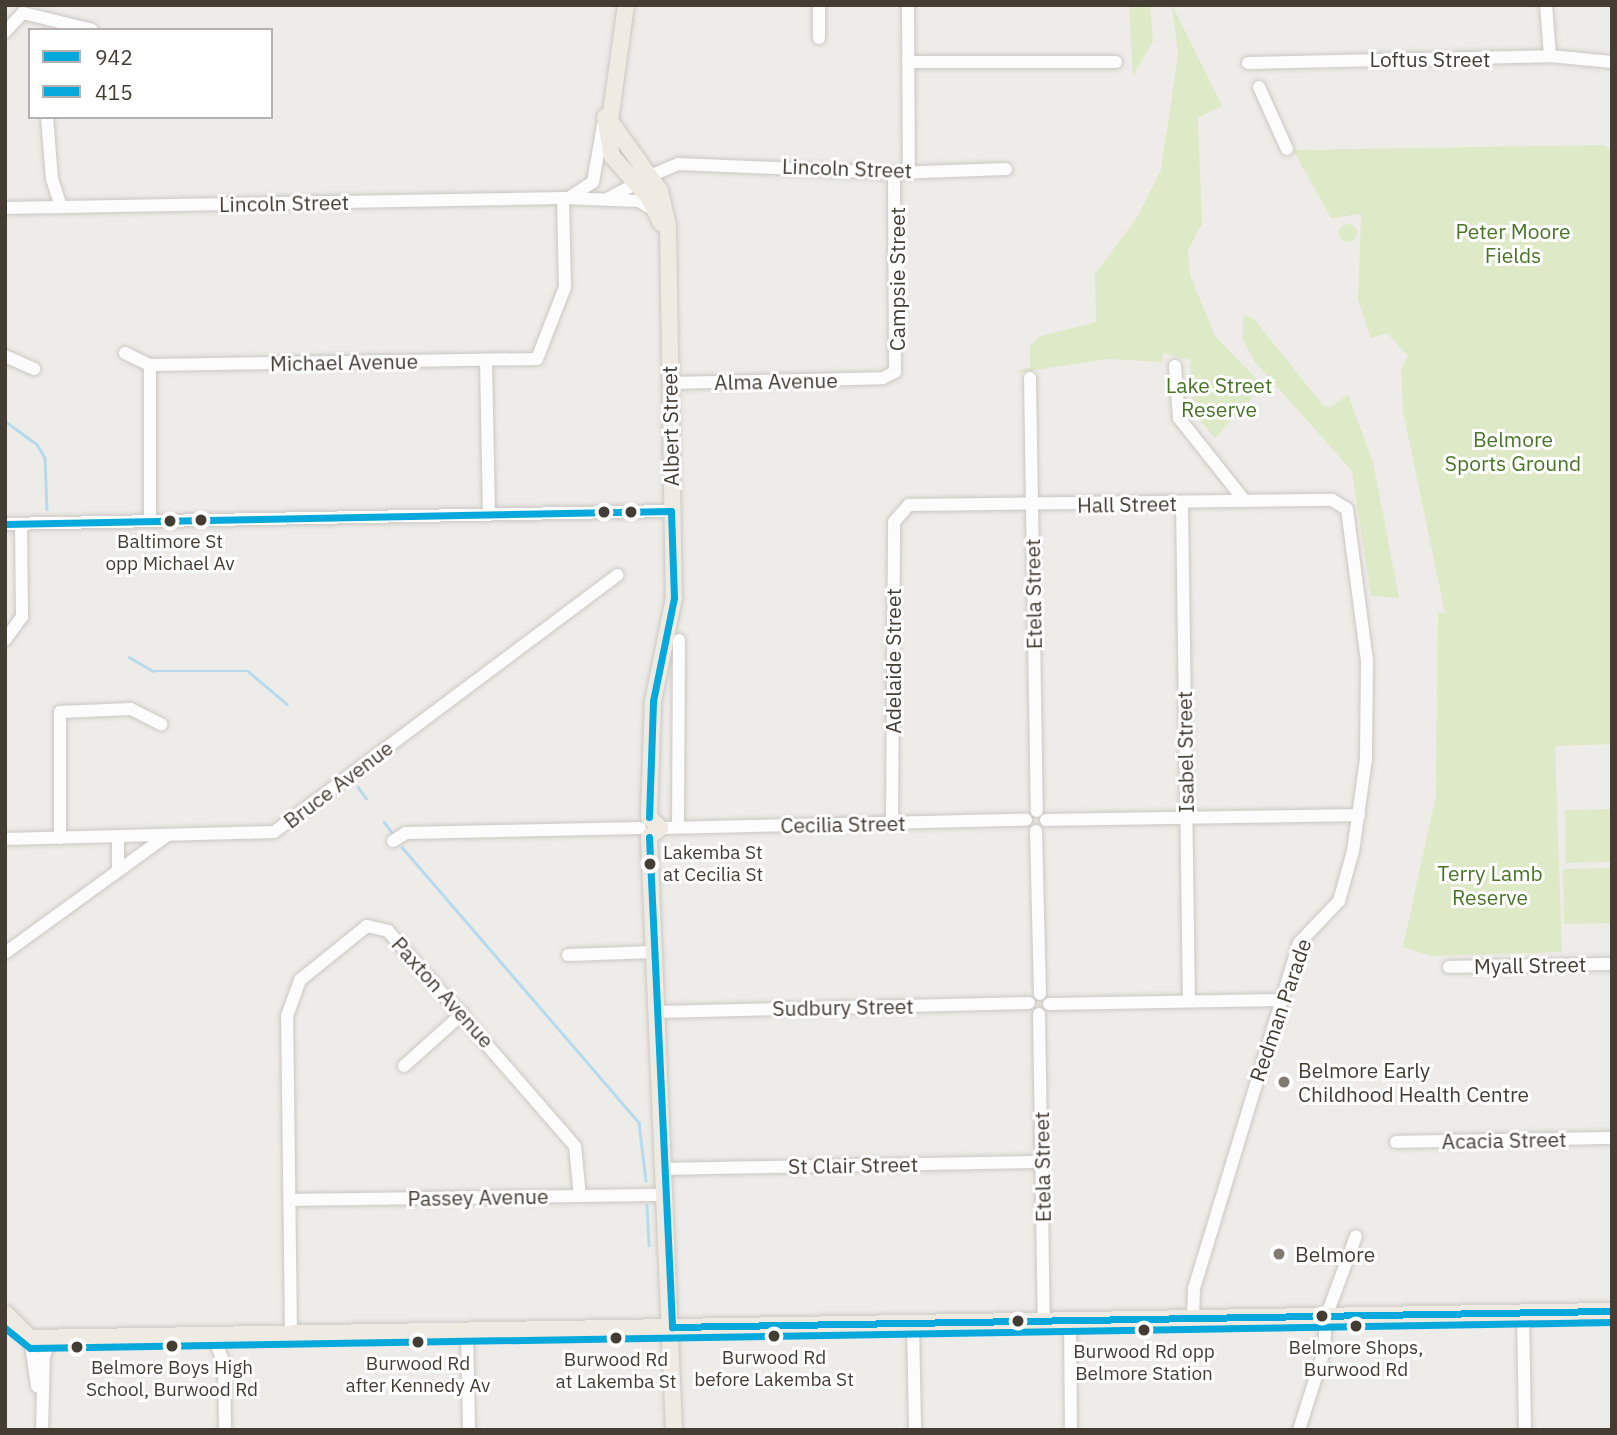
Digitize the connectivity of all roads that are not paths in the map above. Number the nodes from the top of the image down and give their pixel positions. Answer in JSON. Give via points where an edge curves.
{"nodes":[{"id":1,"x":626,"y":5,"type":"edge"},
{"id":2,"x":819,"y":5,"type":"edge"},
{"id":3,"x":908,"y":5,"type":"edge"},
{"id":4,"x":1546,"y":5,"type":"edge"},
{"id":5,"x":84,"y":28,"type":"edge"},
{"id":6,"x":5,"y":32,"type":"edge"},
{"id":7,"x":819,"y":38,"type":"dead end"},
{"id":8,"x":1550,"y":56,"type":"junction"},
{"id":9,"x":908,"y":62,"type":"junction"},
{"id":10,"x":1116,"y":62,"type":"dead end"},
{"id":11,"x":1612,"y":62,"type":"edge"},
{"id":12,"x":1248,"y":64,"type":"dead end"},
{"id":13,"x":1259,"y":87,"type":"dead end"},
{"id":14,"x":612,"y":89,"type":"junction"},
{"id":15,"x":47,"y":119,"type":"edge"},
{"id":16,"x":603,"y":122,"type":"junction"},
{"id":17,"x":622,"y":143,"type":"junction"},
{"id":18,"x":1287,"y":149,"type":"dead end"},
{"id":19,"x":1006,"y":169,"type":"dead end"},
{"id":20,"x":909,"y":171,"type":"junction"},
{"id":21,"x":894,"y":173,"type":"junction"},
{"id":22,"x":650,"y":176,"type":"junction"},
{"id":23,"x":635,"y":183,"type":"junction"},
{"id":24,"x":563,"y":198,"type":"junction"},
{"id":25,"x":603,"y":201,"type":"junction"},
{"id":26,"x":61,"y":207,"type":"junction"},
{"id":27,"x":5,"y":208,"type":"edge"},
{"id":28,"x":661,"y":219,"type":"junction"},
{"id":29,"x":668,"y":284,"type":"junction"},
{"id":30,"x":125,"y":353,"type":"dead end"},
{"id":31,"x":5,"y":356,"type":"edge"},
{"id":32,"x":486,"y":360,"type":"junction"},
{"id":33,"x":150,"y":365,"type":"junction"},
{"id":34,"x":1175,"y":366,"type":"dead end"},
{"id":35,"x":34,"y":369,"type":"dead end"},
{"id":36,"x":883,"y":378,"type":"joint"},
{"id":37,"x":1030,"y":378,"type":"dead end"},
{"id":38,"x":670,"y":383,"type":"junction"},
{"id":39,"x":1244,"y":500,"type":"junction"},
{"id":40,"x":1182,"y":503,"type":"junction"},
{"id":41,"x":1343,"y":504,"type":"joint"},
{"id":42,"x":909,"y":505,"type":"joint"},
{"id":43,"x":1032,"y":506,"type":"junction"},
{"id":44,"x":671,"y":511,"type":"junction"},
{"id":45,"x":489,"y":515,"type":"junction"},
{"id":46,"x":150,"y":521,"type":"junction"},
{"id":47,"x":5,"y":524,"type":"edge"},
{"id":48,"x":21,"y":524,"type":"junction"},
{"id":49,"x":618,"y":575,"type":"dead end"},
{"id":50,"x":678,"y":639,"type":"dead end"},
{"id":51,"x":5,"y":640,"type":"edge"},
{"id":52,"x":161,"y":724,"type":"dead end"},
{"id":53,"x":1359,"y":815,"type":"junction"},
{"id":54,"x":1041,"y":816,"type":"junction"},
{"id":55,"x":1186,"y":818,"type":"junction"},
{"id":56,"x":1026,"y":820,"type":"junction"},
{"id":57,"x":892,"y":823,"type":"junction"},
{"id":58,"x":678,"y":827,"type":"junction"},
{"id":59,"x":649,"y":828,"type":"junction"},
{"id":60,"x":1036,"y":831,"type":"junction"},
{"id":61,"x":166,"y":836,"type":"junction"},
{"id":62,"x":118,"y":837,"type":"junction"},
{"id":63,"x":60,"y":838,"type":"junction"},
{"id":64,"x":5,"y":839,"type":"edge"},
{"id":65,"x":393,"y":841,"type":"dead end"},
{"id":66,"x":118,"y":869,"type":"junction"},
{"id":67,"x":654,"y":952,"type":"junction"},
{"id":68,"x":5,"y":953,"type":"edge"},
{"id":69,"x":568,"y":955,"type":"dead end"},
{"id":70,"x":1612,"y":964,"type":"edge"},
{"id":71,"x":1449,"y":967,"type":"dead end"},
{"id":72,"x":1040,"y":993,"type":"junction"},
{"id":73,"x":1281,"y":1000,"type":"junction"},
{"id":74,"x":1189,"y":1001,"type":"junction"},
{"id":75,"x":1029,"y":1003,"type":"junction"},
{"id":76,"x":1049,"y":1004,"type":"junction"},
{"id":77,"x":658,"y":1012,"type":"junction"},
{"id":78,"x":463,"y":1013,"type":"junction"},
{"id":79,"x":1039,"y":1014,"type":"junction"},
{"id":80,"x":404,"y":1066,"type":"dead end"},
{"id":81,"x":1612,"y":1139,"type":"edge"},
{"id":82,"x":1395,"y":1142,"type":"dead end"},
{"id":83,"x":1041,"y":1161,"type":"junction"},
{"id":84,"x":665,"y":1169,"type":"junction"},
{"id":85,"x":666,"y":1195,"type":"junction"},
{"id":86,"x":580,"y":1196,"type":"junction"},
{"id":87,"x":290,"y":1200,"type":"junction"},
{"id":88,"x":1356,"y":1236,"type":"dead end"},
{"id":89,"x":1612,"y":1311,"type":"edge"},
{"id":90,"x":5,"y":1313,"type":"edge"},
{"id":91,"x":1523,"y":1313,"type":"junction"},
{"id":92,"x":1326,"y":1317,"type":"junction"},
{"id":93,"x":1193,"y":1319,"type":"junction"},
{"id":94,"x":1044,"y":1321,"type":"junction"},
{"id":95,"x":1070,"y":1321,"type":"junction"},
{"id":96,"x":913,"y":1323,"type":"junction"},
{"id":97,"x":672,"y":1327,"type":"junction"},
{"id":98,"x":467,"y":1331,"type":"junction"},
{"id":99,"x":291,"y":1334,"type":"junction"},
{"id":100,"x":213,"y":1335,"type":"junction"},
{"id":101,"x":51,"y":1337,"type":"junction"},
{"id":102,"x":30,"y":1338,"type":"junction"},
{"id":103,"x":41,"y":1402,"type":"junction"},
{"id":104,"x":42,"y":1430,"type":"edge"},
{"id":105,"x":225,"y":1430,"type":"edge"},
{"id":106,"x":469,"y":1430,"type":"edge"},
{"id":107,"x":674,"y":1430,"type":"edge"},
{"id":108,"x":915,"y":1430,"type":"edge"},
{"id":109,"x":1072,"y":1430,"type":"edge"},
{"id":110,"x":1299,"y":1430,"type":"edge"},
{"id":111,"x":1525,"y":1430,"type":"edge"}],
"edges":[{"from":1,"to":14,"type":"main road"},
{"from":2,"to":7,"type":"street"},
{"from":3,"to":9,"type":"street"},
{"from":4,"to":8,"type":"street"},
{"from":5,"to":6,"type":"street","via":[[23,13]]},
{"from":8,"to":11,"type":"street","name":"Loftus Street"},
{"from":8,"to":12,"type":"street","name":"Loftus Street"},
{"from":9,"to":10,"type":"street"},
{"from":9,"to":20,"type":"street"},
{"from":13,"to":18,"type":"street"},
{"from":14,"to":16,"type":"main road"},
{"from":14,"to":17,"type":"main road","name":"Albert Street","via":[[610,121]]},
{"from":15,"to":26,"type":"street"},
{"from":16,"to":23,"type":"main road","name":"Albert Street","via":[[612,156]]},
{"from":16,"to":24,"type":"street","name":"Lincoln Street","via":[[590,187]]},
{"from":17,"to":22,"type":"main road","name":"Albert Street"},
{"from":17,"to":23,"type":"street","via":[[637,170]]},
{"from":19,"to":20,"type":"street","name":"Lincoln Street"},
{"from":20,"to":21,"type":"street","name":"Lincoln Street"},
{"from":21,"to":22,"type":"street","name":"Lincoln Street","via":[[674,164]]},
{"from":21,"to":36,"type":"street","name":"Campsie Street","via":[[898,362]]},
{"from":22,"to":29,"type":"main road","name":"Albert Street","via":[[667,216]]},
{"from":23,"to":25,"type":"street"},
{"from":23,"to":28,"type":"main road","name":"Albert Street"},
{"from":24,"to":25,"type":"street","name":"Lincoln Street"},
{"from":24,"to":26,"type":"street","name":"Lincoln Street"},
{"from":24,"to":32,"type":"street","name":"Michael Avenue","via":[[565,287],[537,359]]},
{"from":25,"to":28,"type":"street","name":"Lincoln Street","via":[[644,203]]},
{"from":26,"to":27,"type":"street","name":"Lincoln Street"},
{"from":28,"to":29,"type":"main road","name":"Albert Street"},
{"from":29,"to":38,"type":"main road","name":"Albert Street"},
{"from":30,"to":33,"type":"street","name":"Michael Avenue"},
{"from":31,"to":35,"type":"street"},
{"from":32,"to":33,"type":"street","name":"Michael Avenue"},
{"from":32,"to":45,"type":"street"},
{"from":33,"to":46,"type":"street"},
{"from":34,"to":39,"type":"street","via":[[1179,418]]},
{"from":36,"to":38,"type":"street","name":"Alma Avenue"},
{"from":37,"to":43,"type":"street","name":"Etela Street"},
{"from":38,"to":44,"type":"main road","name":"Albert Street"},
{"from":39,"to":40,"type":"street","name":"Hall Street"},
{"from":39,"to":41,"type":"street","name":"Hall Street"},
{"from":40,"to":43,"type":"street","name":"Hall Street"},
{"from":40,"to":55,"type":"street","name":"Isabel Street"},
{"from":41,"to":53,"type":"street","name":"Redman Parade","via":[[1365,607],[1368,716]]},
{"from":42,"to":43,"type":"street","name":"Hall Street"},
{"from":42,"to":57,"type":"street","name":"Adelaide Street","via":[[894,522]]},
{"from":43,"to":54,"type":"street","name":"Etela Street"},
{"from":44,"to":45,"type":"street"},
{"from":44,"to":59,"type":"main road","name":"Albert Street","via":[[674,598],[653,701]]},
{"from":45,"to":46,"type":"street"},
{"from":46,"to":48,"type":"street"},
{"from":47,"to":48,"type":"street"},
{"from":48,"to":51,"type":"street","via":[[22,617]]},
{"from":49,"to":61,"type":"street","name":"Bruce Avenue","via":[[274,832]]},
{"from":50,"to":58,"type":"street"},
{"from":52,"to":63,"type":"street","via":[[131,709],[60,712]]},
{"from":53,"to":55,"type":"street"},
{"from":53,"to":73,"type":"street","name":"Redman Parade","via":[[1342,895],[1303,934]]},
{"from":54,"to":55,"type":"street"},
{"from":54,"to":56,"type":"street"},
{"from":54,"to":60,"type":"street"},
{"from":55,"to":74,"type":"street","name":"Isabel Street"},
{"from":56,"to":57,"type":"street","name":"Cecilia Street"},
{"from":56,"to":60,"type":"street"},
{"from":57,"to":58,"type":"street","name":"Cecilia Street"},
{"from":58,"to":59,"type":"street","name":"Cecilia Street"},
{"from":59,"to":65,"type":"street","name":"Cecilia Street","via":[[406,833]]},
{"from":59,"to":67,"type":"main road","name":"Albert Street"},
{"from":60,"to":72,"type":"street"},
{"from":61,"to":62,"type":"street","name":"Bruce Avenue"},
{"from":61,"to":66,"type":"street"},
{"from":62,"to":63,"type":"street","name":"Bruce Avenue"},
{"from":62,"to":66,"type":"street"},
{"from":63,"to":64,"type":"street","name":"Bruce Avenue"},
{"from":66,"to":68,"type":"street"},
{"from":67,"to":69,"type":"street"},
{"from":67,"to":77,"type":"main road","name":"Albert Street"},
{"from":70,"to":71,"type":"street","name":"Myall Street"},
{"from":72,"to":75,"type":"street"},
{"from":72,"to":76,"type":"street"},
{"from":73,"to":74,"type":"street"},
{"from":73,"to":93,"type":"street","name":"Redman Parade","via":[[1194,1289]]},
{"from":74,"to":76,"type":"street"},
{"from":75,"to":77,"type":"street","name":"Sudbury Street"},
{"from":75,"to":79,"type":"street"},
{"from":76,"to":79,"type":"street"},
{"from":77,"to":84,"type":"main road","name":"Albert Street"},
{"from":78,"to":80,"type":"street"},
{"from":78,"to":86,"type":"street","name":"Paxton Avenue","via":[[575,1146]]},
{"from":78,"to":87,"type":"street","name":"Paxton Avenue","via":[[383,927],[366,926],[307,972],[287,1016]]},
{"from":79,"to":83,"type":"street","name":"Etela Street"},
{"from":81,"to":82,"type":"street","name":"Acacia Street"},
{"from":83,"to":84,"type":"street","name":"St Clair Street"},
{"from":83,"to":94,"type":"street","name":"Etela Street"},
{"from":84,"to":85,"type":"main road","name":"Albert Street"},
{"from":85,"to":86,"type":"street","name":"Passey Avenue"},
{"from":85,"to":97,"type":"main road","name":"Albert Street"},
{"from":86,"to":87,"type":"street","name":"Passey Avenue"},
{"from":87,"to":99,"type":"street","name":"Paxton Avenue"},
{"from":88,"to":92,"type":"street"},
{"from":89,"to":91,"type":"main road"},
{"from":90,"to":102,"type":"main road"},
{"from":91,"to":92,"type":"main road"},
{"from":91,"to":111,"type":"street"},
{"from":92,"to":93,"type":"main road"},
{"from":92,"to":110,"type":"street","via":[[1324,1351]]},
{"from":93,"to":95,"type":"main road"},
{"from":94,"to":95,"type":"main road"},
{"from":94,"to":96,"type":"main road"},
{"from":95,"to":109,"type":"street"},
{"from":96,"to":97,"type":"main road"},
{"from":96,"to":108,"type":"street"},
{"from":97,"to":98,"type":"main road"},
{"from":97,"to":107,"type":"main road","name":"Albert Street"},
{"from":98,"to":99,"type":"main road"},
{"from":98,"to":106,"type":"street"},
{"from":99,"to":100,"type":"main road"},
{"from":100,"to":101,"type":"main road"},
{"from":100,"to":105,"type":"street","via":[[224,1363]]},
{"from":101,"to":102,"type":"main road"},
{"from":101,"to":103,"type":"street"},
{"from":102,"to":103,"type":"street"},
{"from":103,"to":104,"type":"street"}]}
